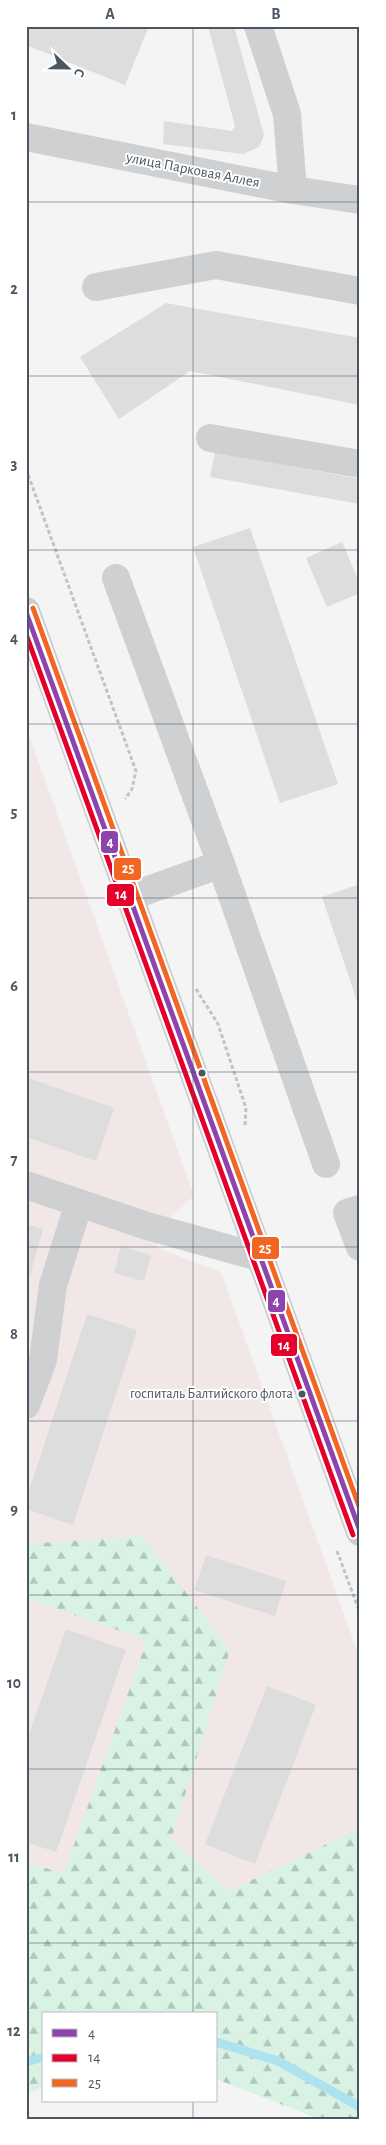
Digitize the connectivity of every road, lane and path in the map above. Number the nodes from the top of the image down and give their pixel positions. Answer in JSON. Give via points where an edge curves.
{"nodes":[{"id":1,"x":258,"y":26,"type":"edge"},
{"id":2,"x":26,"y":137,"type":"edge"},
{"id":3,"x":293,"y":190,"type":"junction"},
{"id":4,"x":360,"y":200,"type":"edge"},
{"id":5,"x":96,"y":287,"type":"dead end"},
{"id":6,"x":360,"y":290,"type":"edge"},
{"id":7,"x":210,"y":438,"type":"dead end"},
{"id":8,"x":360,"y":464,"type":"edge"},
{"id":9,"x":26,"y":469,"type":"edge"},
{"id":10,"x":116,"y":578,"type":"dead end"},
{"id":11,"x":26,"y":611,"type":"edge"},
{"id":12,"x":136,"y":772,"type":"dead end"},
{"id":13,"x":221,"y":864,"type":"junction"},
{"id":14,"x":129,"y":897,"type":"junction"},
{"id":15,"x":218,"y":1024,"type":"dead end"},
{"id":16,"x":246,"y":1108,"type":"dead end"},
{"id":17,"x":326,"y":1164,"type":"dead end"},
{"id":18,"x":26,"y":1185,"type":"edge"},
{"id":19,"x":79,"y":1203,"type":"junction"},
{"id":20,"x":360,"y":1209,"type":"edge"},
{"id":21,"x":360,"y":1247,"type":"edge"},
{"id":22,"x":259,"y":1257,"type":"junction"},
{"id":23,"x":26,"y":1405,"type":"edge"},
{"id":24,"x":360,"y":1532,"type":"edge"}],
"edges":[{"from":1,"to":3,"type":"street","via":[[287,114]]},
{"from":2,"to":3,"type":"street","name":"улица Парковая Аллея"},
{"from":3,"to":4,"type":"street","name":"улица Парковая Аллея"},
{"from":5,"to":6,"type":"street","via":[[216,265]]},
{"from":7,"to":8,"type":"street"},
{"from":9,"to":12,"type":"path"},
{"from":10,"to":13,"type":"street"},
{"from":11,"to":14,"type":"main road"},
{"from":13,"to":14,"type":"street"},
{"from":13,"to":17,"type":"street"},
{"from":14,"to":22,"type":"main road"},
{"from":15,"to":16,"type":"path"},
{"from":18,"to":19,"type":"street"},
{"from":19,"to":22,"type":"street"},
{"from":19,"to":23,"type":"street","via":[[53,1284],[43,1360]]},
{"from":20,"to":21,"type":"street","via":[[347,1213]]},
{"from":22,"to":24,"type":"main road"}]}
